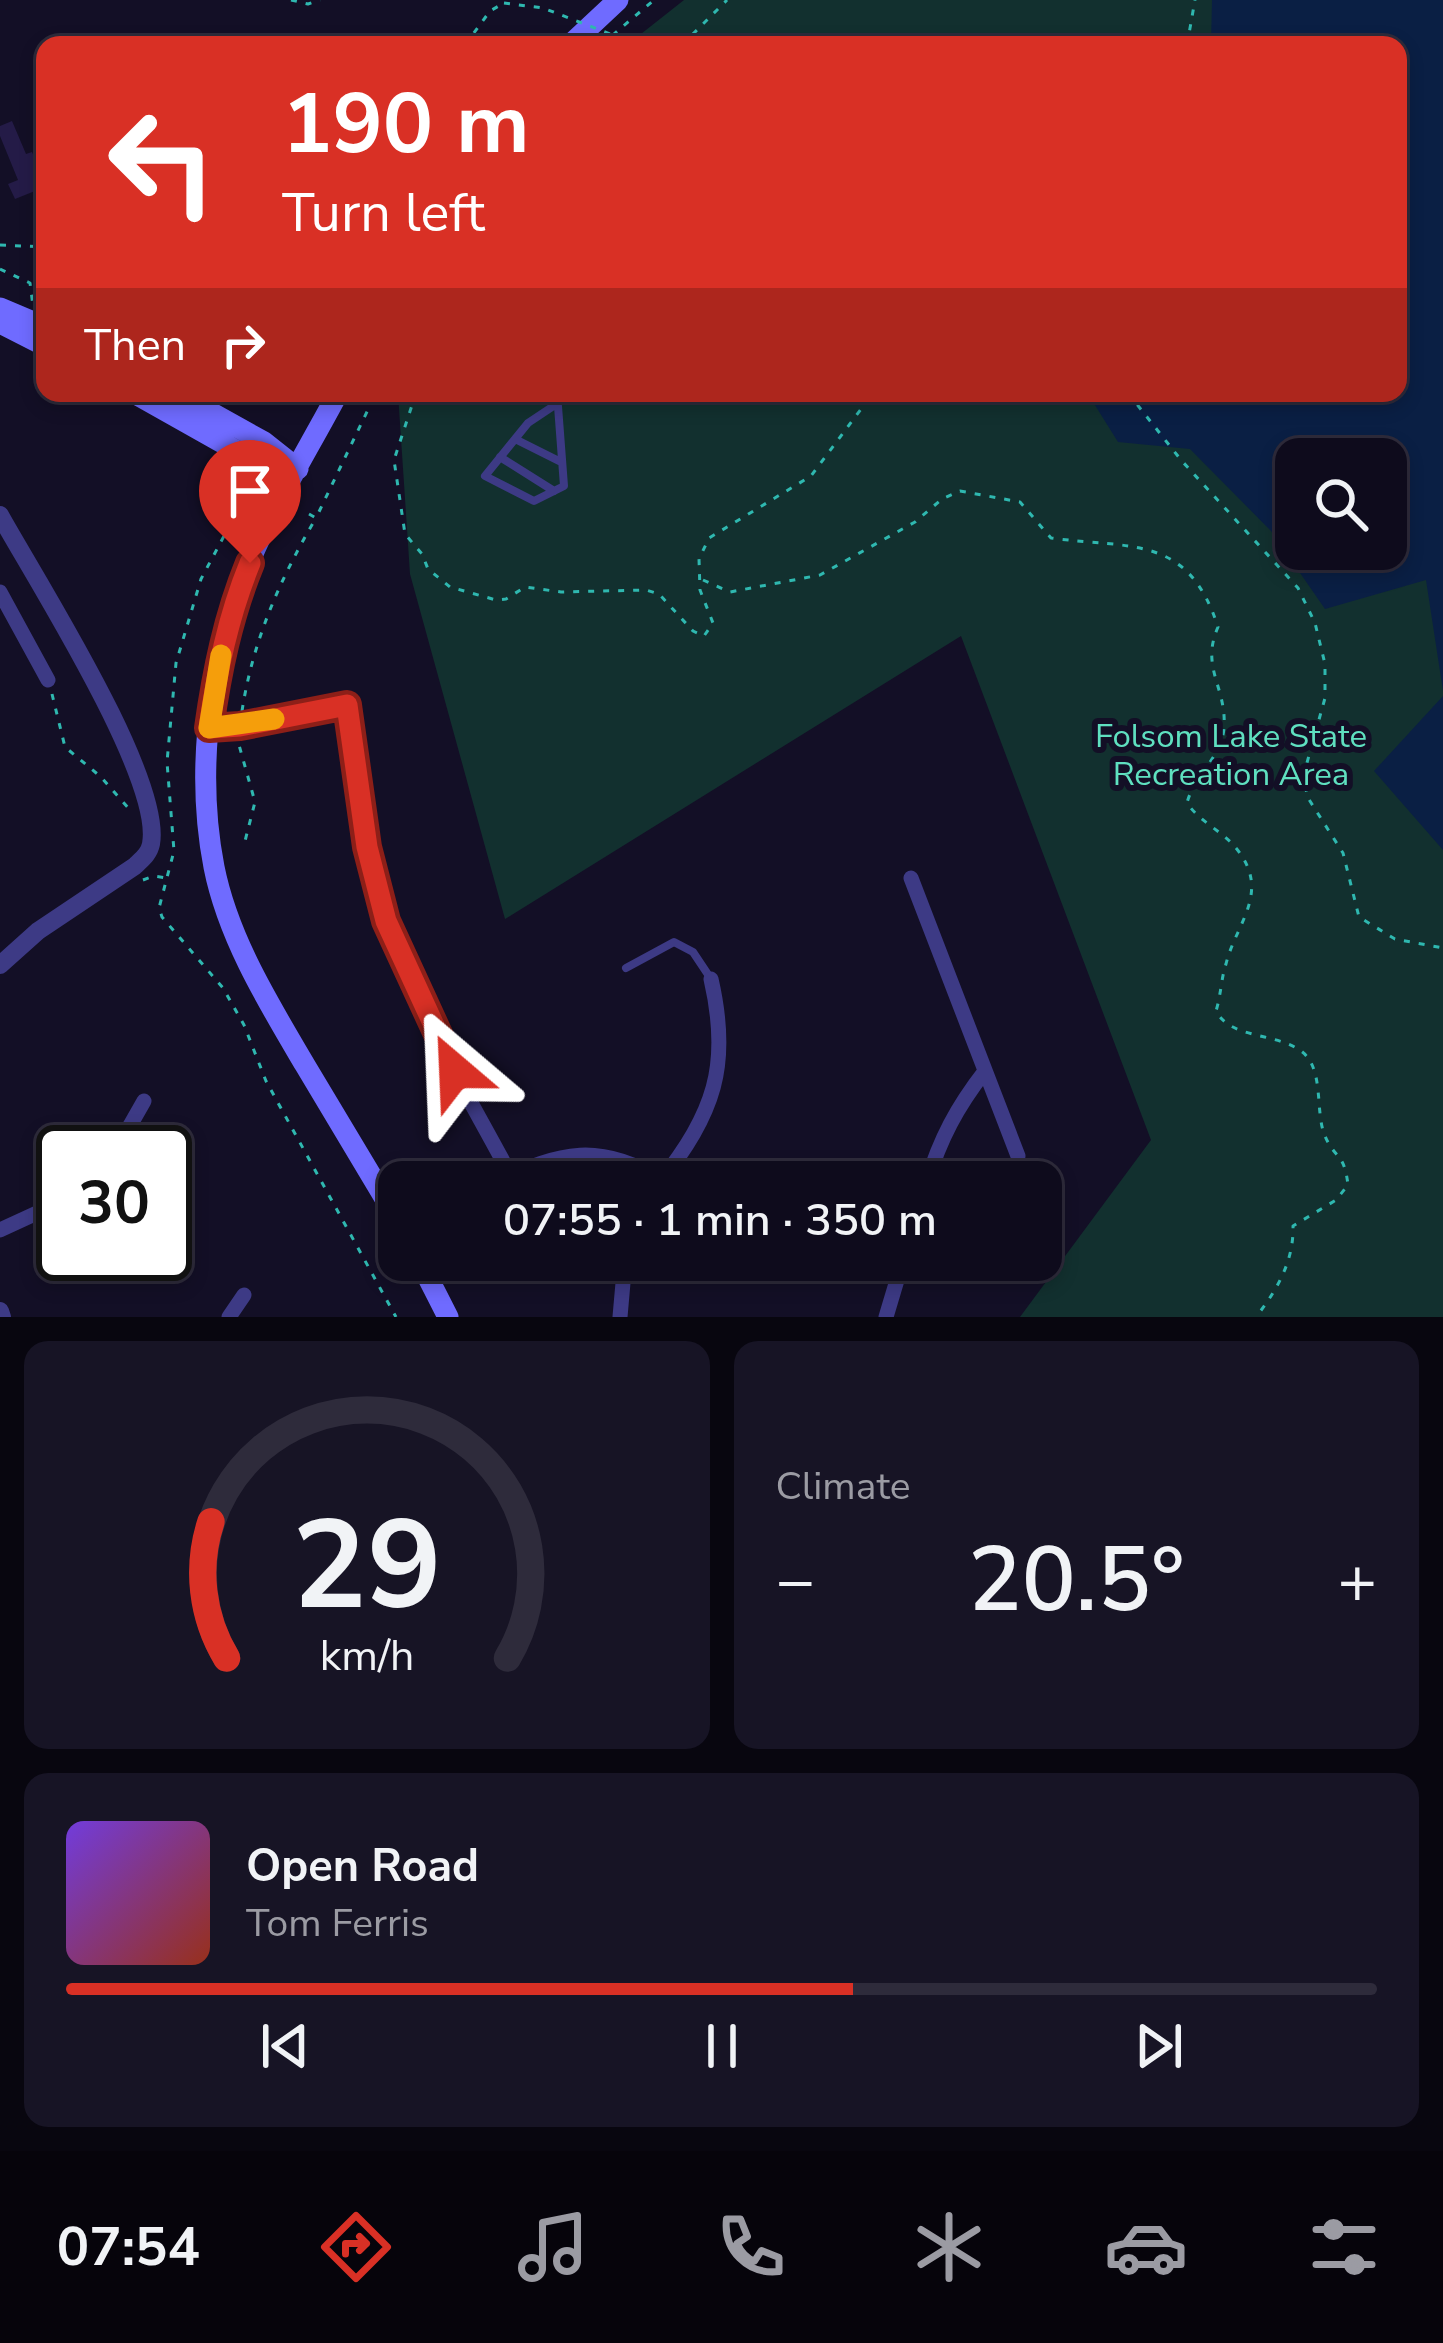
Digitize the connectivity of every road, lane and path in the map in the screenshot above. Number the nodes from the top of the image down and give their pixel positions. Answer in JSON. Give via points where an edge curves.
{"nodes":[{"id":1,"x":291,"y":0,"type":"edge"},
{"id":2,"x":320,"y":0,"type":"edge"},
{"id":3,"x":618,"y":0,"type":"edge"},
{"id":4,"x":654,"y":0,"type":"edge"},
{"id":5,"x":728,"y":0,"type":"edge"},
{"id":6,"x":1195,"y":0,"type":"edge"},
{"id":7,"x":471,"y":36,"type":"edge"},
{"id":8,"x":580,"y":36,"type":"edge"},
{"id":9,"x":612,"y":36,"type":"edge"},
{"id":10,"x":616,"y":36,"type":"edge"},
{"id":11,"x":695,"y":36,"type":"edge"},
{"id":12,"x":1189,"y":36,"type":"edge"},
{"id":13,"x":0,"y":245,"type":"edge"},
{"id":14,"x":36,"y":247,"type":"edge"},
{"id":15,"x":0,"y":269,"type":"edge"},
{"id":16,"x":0,"y":308,"type":"edge"},
{"id":17,"x":36,"y":317,"type":"edge"},
{"id":18,"x":0,"y":323,"type":"edge"},
{"id":19,"x":36,"y":323,"type":"edge"},
{"id":20,"x":36,"y":341,"type":"edge"},
{"id":21,"x":150,"y":402,"type":"edge"},
{"id":22,"x":192,"y":402,"type":"edge"},
{"id":23,"x":333,"y":402,"type":"edge"},
{"id":24,"x":372,"y":402,"type":"edge"},
{"id":25,"x":413,"y":402,"type":"edge"},
{"id":26,"x":556,"y":402,"type":"edge"},
{"id":27,"x":866,"y":402,"type":"edge"},
{"id":28,"x":1135,"y":402,"type":"edge"},
{"id":29,"x":556,"y":405,"type":"junction"},
{"id":30,"x":515,"y":439,"type":"junction"},
{"id":31,"x":500,"y":457,"type":"junction"},
{"id":32,"x":562,"y":461,"type":"junction"},
{"id":33,"x":298,"y":469,"type":"junction"},
{"id":34,"x":554,"y":491,"type":"junction"},
{"id":35,"x":309,"y":514,"type":"dead end"},
{"id":36,"x":0,"y":515,"type":"edge"},
{"id":37,"x":316,"y":518,"type":"junction"},
{"id":38,"x":703,"y":580,"type":"junction"},
{"id":39,"x":0,"y":592,"type":"edge"},
{"id":40,"x":48,"y":680,"type":"joint"},
{"id":41,"x":347,"y":705,"type":"joint"},
{"id":42,"x":240,"y":726,"type":"junction"},
{"id":43,"x":209,"y":728,"type":"junction"},
{"id":44,"x":133,"y":813,"type":"dead end"},
{"id":45,"x":244,"y":845,"type":"dead end"},
{"id":46,"x":167,"y":878,"type":"dead end"},
{"id":47,"x":910,"y":878,"type":"dead end"},
{"id":48,"x":141,"y":881,"type":"dead end"},
{"id":49,"x":1443,"y":948,"type":"edge"},
{"id":50,"x":0,"y":965,"type":"edge"},
{"id":51,"x":626,"y":968,"type":"dead end"},
{"id":52,"x":711,"y":979,"type":"joint"},
{"id":53,"x":985,"y":1070,"type":"junction"},
{"id":54,"x":144,"y":1100,"type":"dead end"},
{"id":55,"x":130,"y":1125,"type":"edge"},
{"id":56,"x":1018,"y":1156,"type":"dead end"},
{"id":57,"x":496,"y":1161,"type":"edge"},
{"id":58,"x":545,"y":1161,"type":"edge"},
{"id":59,"x":624,"y":1161,"type":"edge"},
{"id":60,"x":675,"y":1161,"type":"edge"},
{"id":61,"x":933,"y":1161,"type":"edge"},
{"id":62,"x":378,"y":1187,"type":"edge"},
{"id":63,"x":36,"y":1213,"type":"edge"},
{"id":64,"x":0,"y":1230,"type":"edge"},
{"id":65,"x":430,"y":1281,"type":"edge"},
{"id":66,"x":623,"y":1281,"type":"edge"},
{"id":67,"x":897,"y":1281,"type":"edge"},
{"id":68,"x":244,"y":1295,"type":"dead end"},
{"id":69,"x":229,"y":1317,"type":"edge"},
{"id":70,"x":448,"y":1317,"type":"edge"},
{"id":71,"x":620,"y":1317,"type":"edge"},
{"id":72,"x":886,"y":1317,"type":"edge"},
{"id":73,"x":1256,"y":1317,"type":"edge"}],
"edges":[{"from":1,"to":2,"type":"path"},
{"from":3,"to":8,"type":"main road"},
{"from":4,"to":9,"type":"path"},
{"from":5,"to":11,"type":"path"},
{"from":6,"to":12,"type":"path"},
{"from":7,"to":10,"type":"path","bridge":true,"via":[[504,3],[543,8]]},
{"from":13,"to":14,"type":"path"},
{"from":15,"to":17,"type":"path","via":[[30,283]]},
{"from":16,"to":19,"type":"main road"},
{"from":18,"to":20,"type":"main road"},
{"from":21,"to":33,"type":"main road","via":[[254,460]]},
{"from":22,"to":33,"type":"main road"},
{"from":23,"to":33,"type":"main road"},
{"from":24,"to":37,"type":"path"},
{"from":25,"to":38,"type":"path","via":[[394,472],[405,534],[440,581],[486,599],[525,587],[646,590],[704,636],[712,623]]},
{"from":26,"to":29,"type":"lane"},
{"from":27,"to":38,"type":"path","via":[[811,476],[709,538],[699,559]]},
{"from":28,"to":49,"type":"path","via":[[1298,588],[1316,623],[1324,698],[1303,776],[1342,853],[1359,916],[1395,939]]},
{"from":29,"to":30,"type":"lane"},
{"from":29,"to":32,"type":"lane"},
{"from":30,"to":31,"type":"lane"},
{"from":30,"to":32,"type":"lane"},
{"from":31,"to":34,"type":"lane"},
{"from":31,"to":34,"type":"lane","via":[[485,476],[534,501]]},
{"from":32,"to":34,"type":"lane","via":[[564,486]]},
{"from":33,"to":43,"type":"main road","via":[[235,598]]},
{"from":35,"to":37,"type":"path"},
{"from":36,"to":50,"type":"street","via":[[126,743],[144,787],[152,841],[135,866]]},
{"from":37,"to":42,"type":"path","via":[[265,618]]},
{"from":38,"to":73,"type":"path","via":[[730,592],[820,575],[960,491],[1020,502],[1052,538],[1156,550],[1193,574],[1218,627],[1208,649],[1224,731],[1186,803],[1237,849],[1251,895],[1216,1010],[1230,1027],[1300,1049],[1311,1062],[1325,1136],[1345,1161],[1348,1185],[1293,1226],[1288,1263]]},
{"from":39,"to":40,"type":"street"},
{"from":40,"to":44,"type":"path","via":[[65,747]]},
{"from":41,"to":42,"type":"lane"},
{"from":41,"to":57,"type":"street","via":[[386,921]]},
{"from":42,"to":43,"type":"lane"},
{"from":42,"to":45,"type":"path","via":[[255,802]]},
{"from":43,"to":62,"type":"main road","via":[[206,803],[215,870],[237,938]]},
{"from":46,"to":48,"type":"path"},
{"from":47,"to":53,"type":"street"},
{"from":51,"to":52,"type":"lane","via":[[674,942],[693,952]]},
{"from":52,"to":60,"type":"street","via":[[717,1080],[702,1123]]},
{"from":53,"to":56,"type":"street"},
{"from":53,"to":61,"type":"street"},
{"from":54,"to":55,"type":"street"},
{"from":58,"to":59,"type":"street","via":[[596,1154]]},
{"from":63,"to":64,"type":"street"},
{"from":65,"to":70,"type":"main road"},
{"from":66,"to":71,"type":"street"},
{"from":67,"to":72,"type":"street"},
{"from":68,"to":69,"type":"street"}]}
